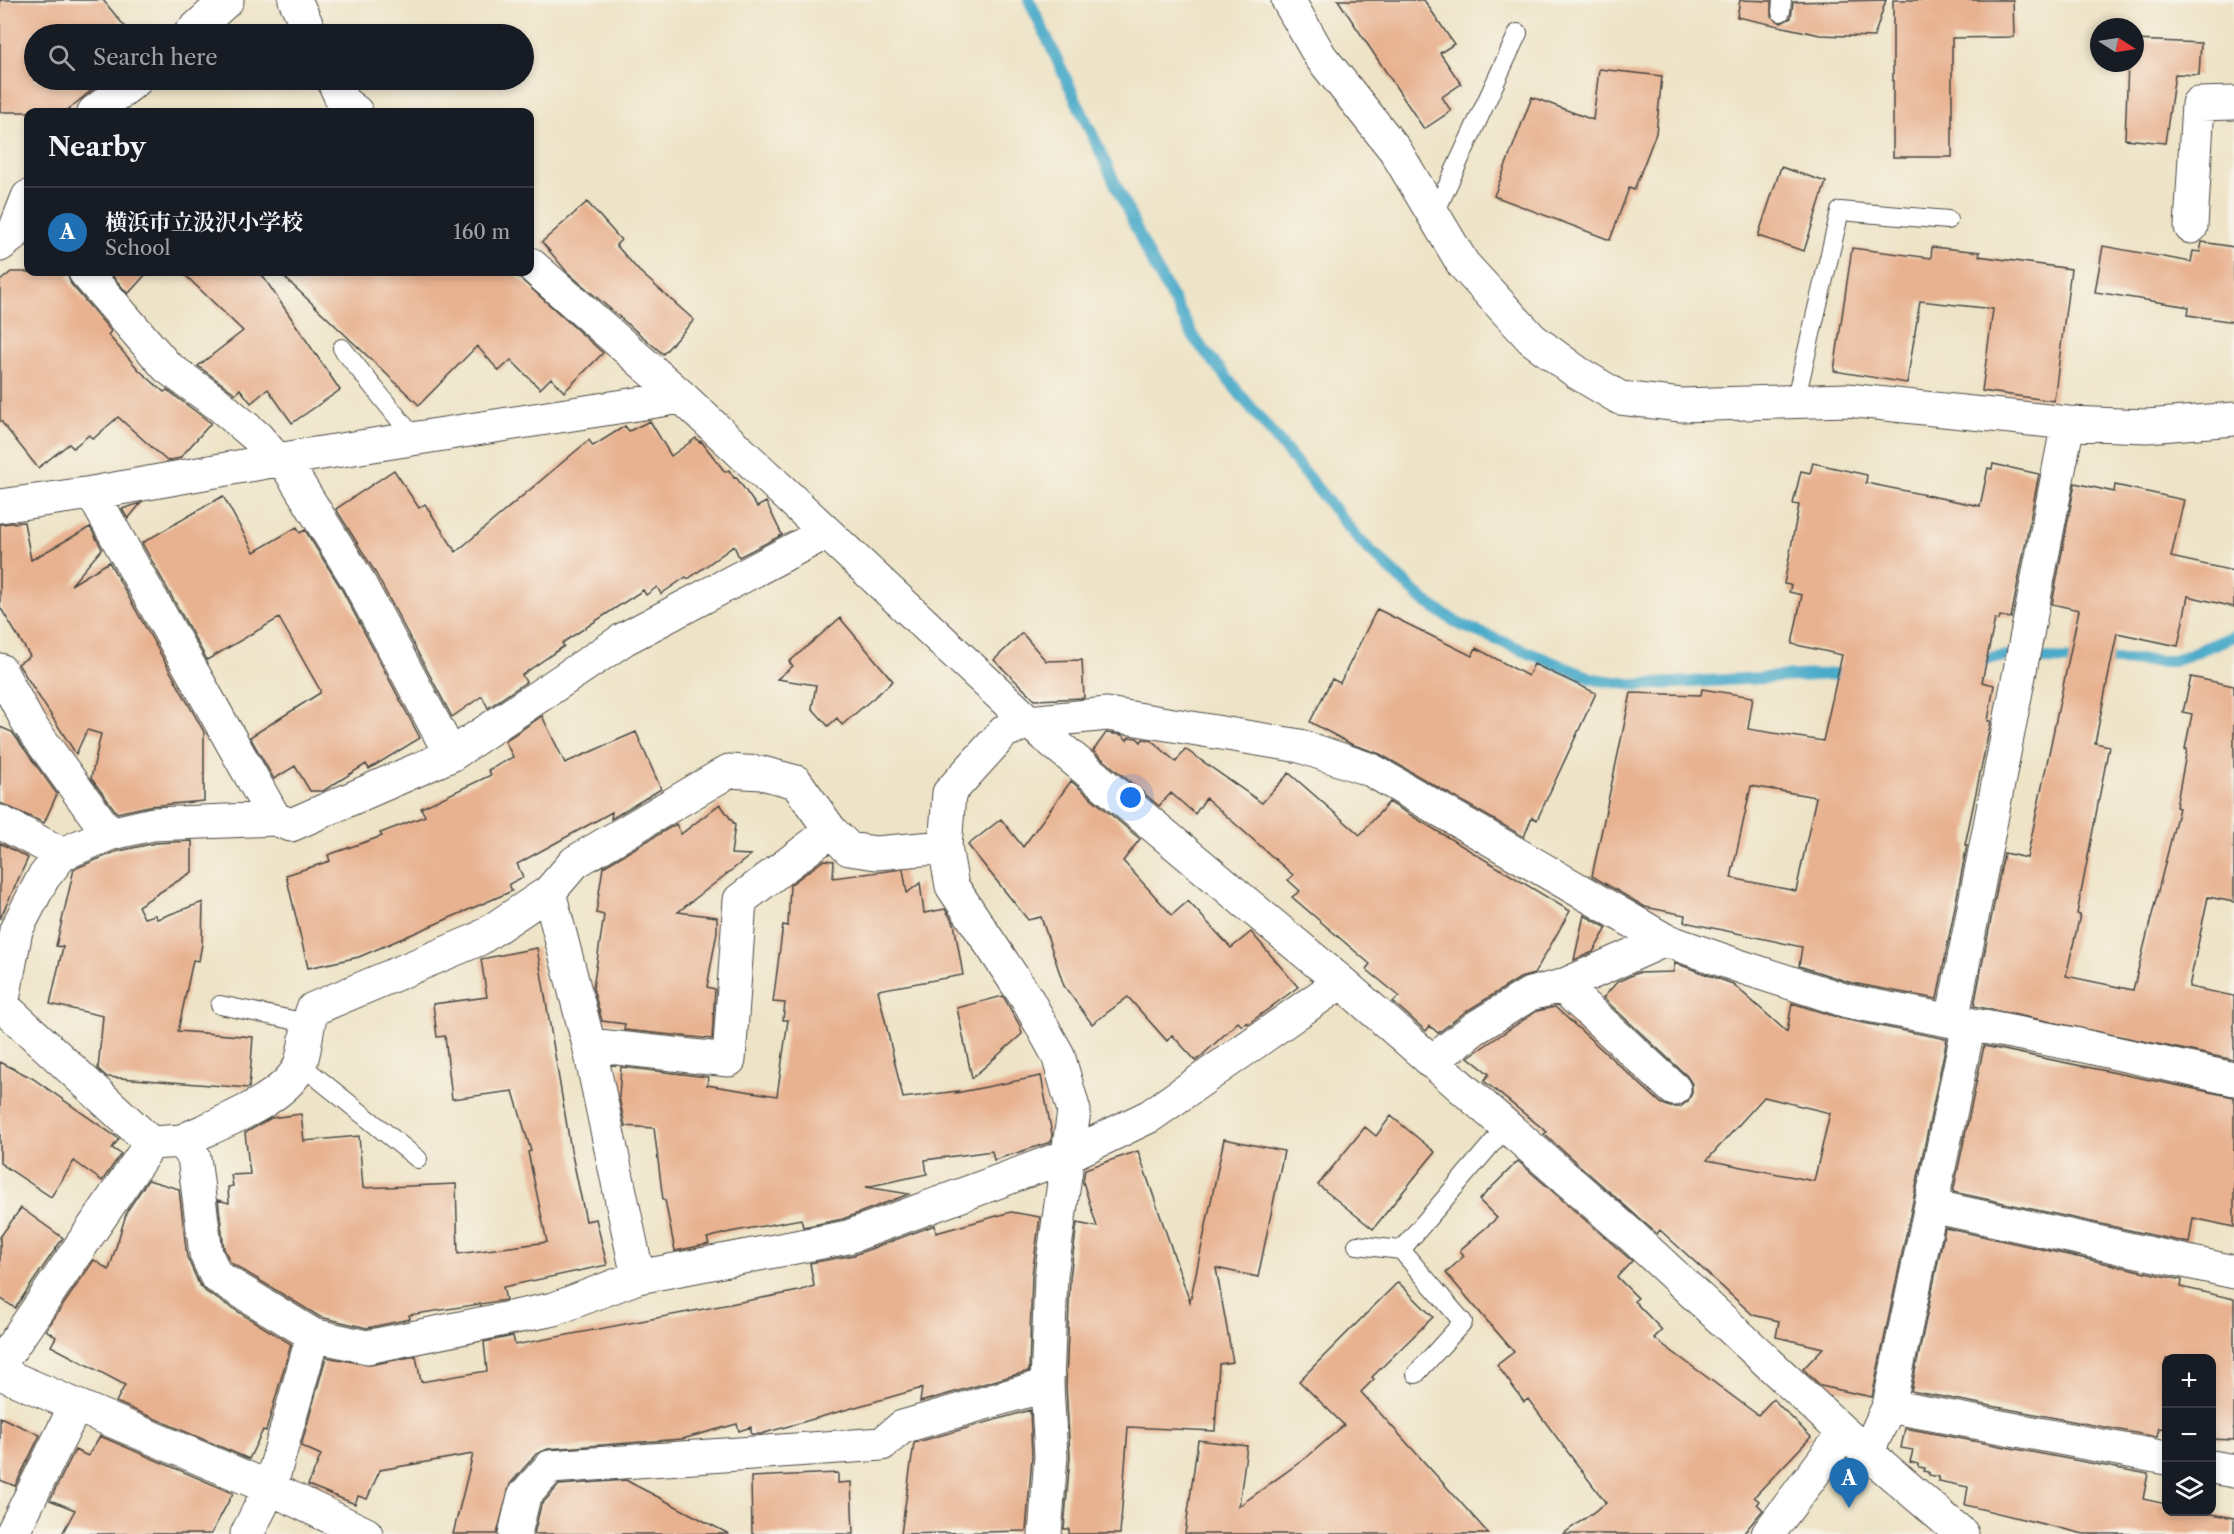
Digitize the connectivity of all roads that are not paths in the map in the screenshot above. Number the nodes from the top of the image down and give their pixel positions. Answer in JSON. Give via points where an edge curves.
{"nodes":[{"id":1,"x":227,"y":0,"type":"edge"},
{"id":2,"x":295,"y":0,"type":"edge"},
{"id":3,"x":1288,"y":0,"type":"edge"},
{"id":4,"x":201,"y":24,"type":"edge"},
{"id":5,"x":306,"y":24,"type":"edge"},
{"id":6,"x":1518,"y":33,"type":"dead end"},
{"id":7,"x":123,"y":90,"type":"edge"},
{"id":8,"x":338,"y":90,"type":"edge"},
{"id":9,"x":2234,"y":103,"type":"edge"},
{"id":10,"x":99,"y":108,"type":"edge"},
{"id":11,"x":351,"y":108,"type":"edge"},
{"id":12,"x":24,"y":209,"type":"edge"},
{"id":13,"x":1434,"y":215,"type":"junction"},
{"id":14,"x":1948,"y":220,"type":"dead end"},
{"id":15,"x":2191,"y":227,"type":"dead end"},
{"id":16,"x":0,"y":245,"type":"edge"},
{"id":17,"x":534,"y":268,"type":"edge"},
{"id":18,"x":88,"y":276,"type":"edge"},
{"id":19,"x":342,"y":348,"type":"dead end"},
{"id":20,"x":682,"y":398,"type":"junction"},
{"id":21,"x":1795,"y":402,"type":"junction"},
{"id":22,"x":2234,"y":419,"type":"edge"},
{"id":23,"x":2068,"y":423,"type":"junction"},
{"id":24,"x":415,"y":439,"type":"junction"},
{"id":25,"x":280,"y":459,"type":"junction"},
{"id":26,"x":92,"y":493,"type":"junction"},
{"id":27,"x":0,"y":506,"type":"edge"},
{"id":28,"x":825,"y":533,"type":"junction"},
{"id":29,"x":0,"y":670,"type":"edge"},
{"id":30,"x":1029,"y":722,"type":"junction"},
{"id":31,"x":450,"y":755,"type":"junction"},
{"id":32,"x":275,"y":819,"type":"junction"},
{"id":33,"x":0,"y":822,"type":"edge"},
{"id":34,"x":831,"y":831,"type":"junction"},
{"id":35,"x":109,"y":834,"type":"junction"},
{"id":36,"x":945,"y":847,"type":"junction"},
{"id":37,"x":62,"y":854,"type":"junction"},
{"id":38,"x":549,"y":892,"type":"junction"},
{"id":39,"x":1665,"y":940,"type":"junction"},
{"id":40,"x":1341,"y":982,"type":"junction"},
{"id":41,"x":1562,"y":986,"type":"junction"},
{"id":42,"x":1,"y":1005,"type":"edge"},
{"id":43,"x":220,"y":1005,"type":"dead end"},
{"id":44,"x":1960,"y":1022,"type":"junction"},
{"id":45,"x":307,"y":1023,"type":"junction"},
{"id":46,"x":589,"y":1045,"type":"junction"},
{"id":47,"x":1431,"y":1062,"type":"junction"},
{"id":48,"x":300,"y":1064,"type":"junction"},
{"id":49,"x":2234,"y":1079,"type":"edge"},
{"id":50,"x":1674,"y":1089,"type":"dead end"},
{"id":51,"x":1506,"y":1127,"type":"junction"},
{"id":52,"x":166,"y":1142,"type":"junction"},
{"id":53,"x":1067,"y":1156,"type":"junction"},
{"id":54,"x":418,"y":1159,"type":"dead end"},
{"id":55,"x":1931,"y":1206,"type":"junction"},
{"id":56,"x":1358,"y":1245,"type":"dead end"},
{"id":57,"x":1401,"y":1250,"type":"junction"},
{"id":58,"x":2234,"y":1272,"type":"edge"},
{"id":59,"x":638,"y":1277,"type":"junction"},
{"id":60,"x":313,"y":1335,"type":"junction"},
{"id":61,"x":0,"y":1364,"type":"edge"},
{"id":62,"x":0,"y":1373,"type":"edge"},
{"id":63,"x":1416,"y":1374,"type":"dead end"},
{"id":64,"x":1047,"y":1385,"type":"junction"},
{"id":65,"x":1889,"y":1406,"type":"junction"},
{"id":66,"x":75,"y":1407,"type":"junction"},
{"id":67,"x":1856,"y":1443,"type":"junction"},
{"id":68,"x":2162,"y":1457,"type":"edge"},
{"id":69,"x":2216,"y":1468,"type":"edge"},
{"id":70,"x":2234,"y":1471,"type":"edge"},
{"id":71,"x":270,"y":1488,"type":"junction"},
{"id":72,"x":12,"y":1534,"type":"edge"},
{"id":73,"x":247,"y":1534,"type":"edge"},
{"id":74,"x":366,"y":1534,"type":"edge"},
{"id":75,"x":515,"y":1534,"type":"edge"},
{"id":76,"x":1045,"y":1534,"type":"edge"},
{"id":77,"x":1768,"y":1534,"type":"edge"},
{"id":78,"x":1962,"y":1534,"type":"edge"}],
"edges":[{"from":1,"to":4,"type":"street"},
{"from":2,"to":5,"type":"street"},
{"from":3,"to":13,"type":"street","via":[[1320,56],[1395,150]]},
{"from":6,"to":13,"type":"lane"},
{"from":7,"to":10,"type":"street"},
{"from":8,"to":11,"type":"street"},
{"from":9,"to":15,"type":"street","via":[[2198,104]]},
{"from":12,"to":16,"type":"street","via":[[13,235]]},
{"from":13,"to":21,"type":"street","via":[[1463,264],[1532,339],[1620,398],[1681,405]]},
{"from":14,"to":21,"type":"lane","via":[[1840,211]]},
{"from":17,"to":20,"type":"street"},
{"from":18,"to":25,"type":"street","via":[[167,367],[217,403]]},
{"from":19,"to":24,"type":"lane"},
{"from":20,"to":24,"type":"street"},
{"from":20,"to":28,"type":"street"},
{"from":21,"to":23,"type":"street","via":[[1847,400]]},
{"from":22,"to":23,"type":"street","via":[[2147,426]]},
{"from":23,"to":44,"type":"street"},
{"from":24,"to":25,"type":"street"},
{"from":25,"to":26,"type":"street"},
{"from":25,"to":31,"type":"street","via":[[357,579]]},
{"from":26,"to":27,"type":"street"},
{"from":26,"to":32,"type":"street"},
{"from":28,"to":30,"type":"street"},
{"from":28,"to":31,"type":"street","via":[[624,639]]},
{"from":29,"to":35,"type":"street","via":[[28,724]]},
{"from":30,"to":36,"type":"street","via":[[1005,731],[949,793]]},
{"from":30,"to":39,"type":"street","via":[[1107,714],[1300,746],[1371,770]]},
{"from":30,"to":40,"type":"street"},
{"from":31,"to":32,"type":"street","via":[[291,825]]},
{"from":32,"to":35,"type":"street","via":[[153,824]]},
{"from":33,"to":37,"type":"street"},
{"from":34,"to":36,"type":"street","via":[[849,849],[876,853]]},
{"from":34,"to":38,"type":"street","via":[[796,782],[762,773],[729,771],[575,862]]},
{"from":34,"to":46,"type":"street","via":[[740,900],[729,1060]]},
{"from":35,"to":37,"type":"street"},
{"from":36,"to":53,"type":"street","via":[[952,886],[1027,999],[1058,1055],[1074,1111]]},
{"from":37,"to":42,"type":"street","via":[[43,878],[16,930]]},
{"from":38,"to":45,"type":"street","via":[[479,939],[313,1009]]},
{"from":38,"to":46,"type":"street"},
{"from":39,"to":41,"type":"street"},
{"from":39,"to":44,"type":"street","via":[[1847,1001]]},
{"from":40,"to":47,"type":"street"},
{"from":40,"to":53,"type":"street","via":[[1150,1116]]},
{"from":41,"to":47,"type":"street","via":[[1530,994],[1475,1028]]},
{"from":41,"to":50,"type":"street"},
{"from":42,"to":52,"type":"street"},
{"from":43,"to":45,"type":"lane"},
{"from":44,"to":49,"type":"street"},
{"from":44,"to":55,"type":"street"},
{"from":45,"to":48,"type":"street"},
{"from":46,"to":59,"type":"street"},
{"from":47,"to":51,"type":"street"},
{"from":48,"to":52,"type":"street","via":[[292,1079],[261,1102]]},
{"from":48,"to":54,"type":"lane"},
{"from":51,"to":57,"type":"lane"},
{"from":51,"to":67,"type":"street","via":[[1632,1236]]},
{"from":52,"to":60,"type":"street","via":[[194,1157],[206,1254],[216,1276]]},
{"from":52,"to":61,"type":"street"},
{"from":53,"to":59,"type":"street","via":[[848,1237]]},
{"from":53,"to":64,"type":"street","via":[[1052,1276]]},
{"from":55,"to":58,"type":"street"},
{"from":55,"to":65,"type":"street"},
{"from":56,"to":57,"type":"lane"},
{"from":57,"to":63,"type":"lane","via":[[1463,1322]]},
{"from":59,"to":60,"type":"street","via":[[554,1309],[367,1347]]},
{"from":60,"to":71,"type":"street"},
{"from":62,"to":66,"type":"street"},
{"from":64,"to":75,"type":"street","via":[[902,1427],[882,1444],[550,1467],[524,1497]]},
{"from":64,"to":76,"type":"street","via":[[1051,1456]]},
{"from":65,"to":67,"type":"street"},
{"from":65,"to":68,"type":"street"},
{"from":66,"to":71,"type":"street"},
{"from":66,"to":72,"type":"street"},
{"from":67,"to":77,"type":"street"},
{"from":67,"to":78,"type":"street"},
{"from":69,"to":70,"type":"street"},
{"from":71,"to":73,"type":"street"},
{"from":71,"to":74,"type":"street"}]}
